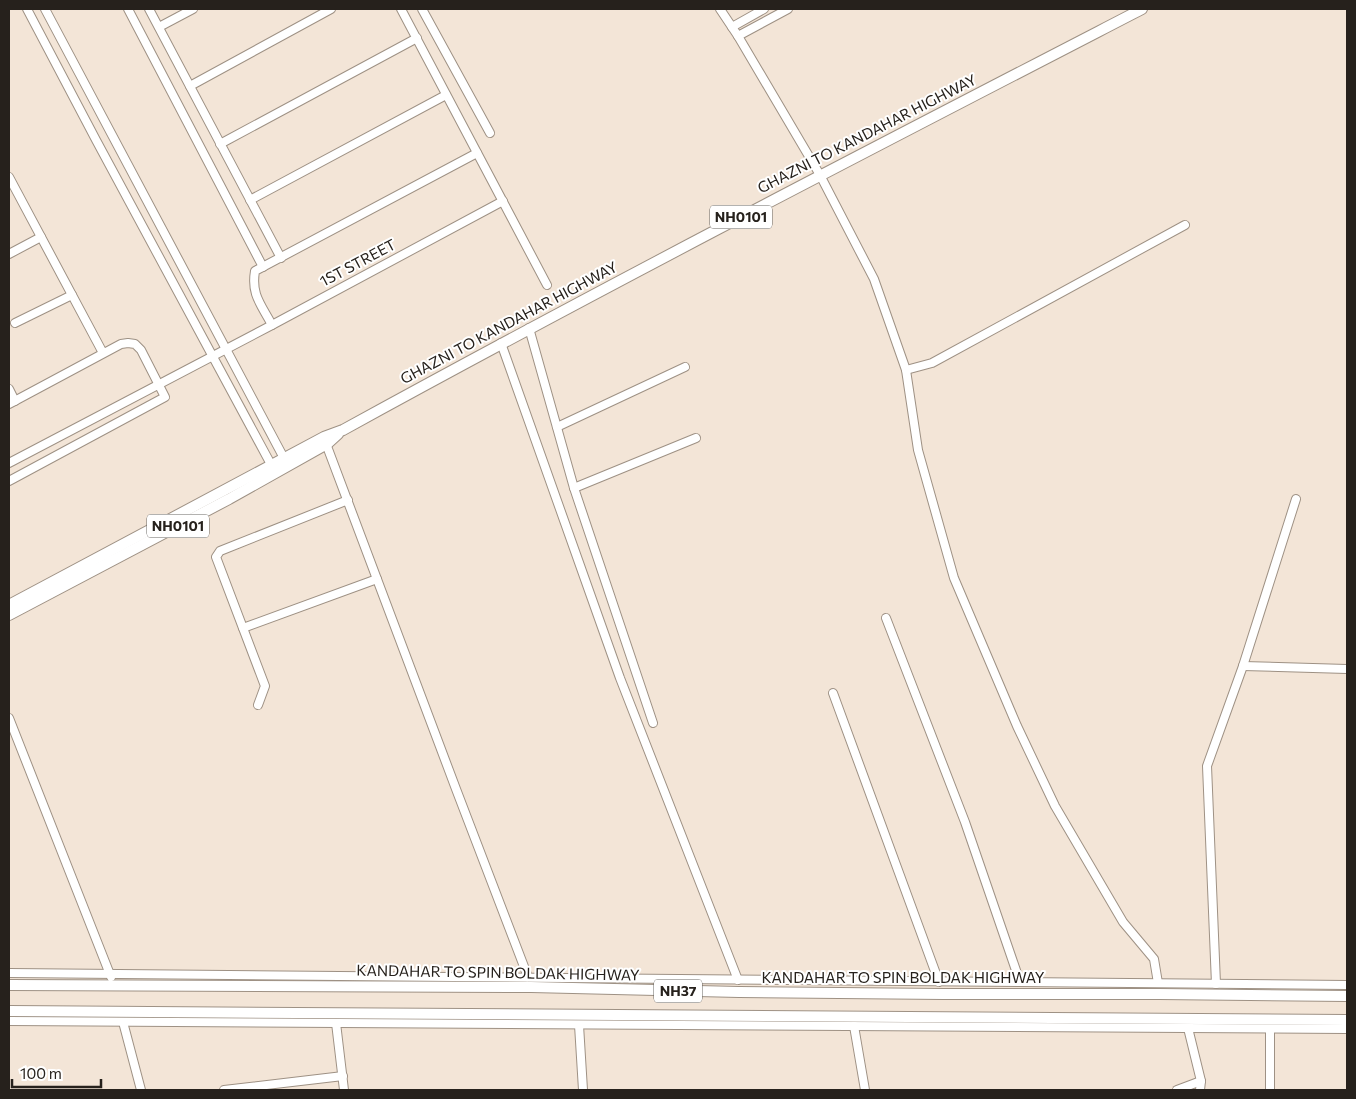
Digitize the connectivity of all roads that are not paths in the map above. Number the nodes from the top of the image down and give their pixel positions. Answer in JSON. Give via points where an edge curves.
{"nodes":[{"id":1,"x":27,"y":9,"type":"edge"},
{"id":2,"x":45,"y":9,"type":"edge"},
{"id":3,"x":128,"y":9,"type":"edge"},
{"id":4,"x":149,"y":9,"type":"edge"},
{"id":5,"x":193,"y":9,"type":"edge"},
{"id":6,"x":331,"y":9,"type":"edge"},
{"id":7,"x":401,"y":9,"type":"edge"},
{"id":8,"x":422,"y":9,"type":"edge"},
{"id":9,"x":720,"y":9,"type":"edge"},
{"id":10,"x":764,"y":9,"type":"edge"},
{"id":11,"x":788,"y":9,"type":"edge"},
{"id":12,"x":1142,"y":9,"type":"edge"},
{"id":13,"x":159,"y":27,"type":"junction"},
{"id":14,"x":732,"y":27,"type":"junction"},
{"id":15,"x":738,"y":36,"type":"junction"},
{"id":16,"x":417,"y":38,"type":"junction"},
{"id":17,"x":190,"y":86,"type":"junction"},
{"id":18,"x":446,"y":95,"type":"junction"},
{"id":19,"x":490,"y":133,"type":"dead end"},
{"id":20,"x":220,"y":144,"type":"junction"},
{"id":21,"x":477,"y":153,"type":"junction"},
{"id":22,"x":820,"y":175,"type":"junction"},
{"id":23,"x":9,"y":178,"type":"edge"},
{"id":24,"x":250,"y":200,"type":"junction"},
{"id":25,"x":503,"y":201,"type":"junction"},
{"id":26,"x":1185,"y":225,"type":"dead end"},
{"id":27,"x":41,"y":237,"type":"junction"},
{"id":28,"x":9,"y":254,"type":"edge"},
{"id":29,"x":280,"y":258,"type":"junction"},
{"id":30,"x":263,"y":267,"type":"junction"},
{"id":31,"x":547,"y":285,"type":"dead end"},
{"id":32,"x":72,"y":295,"type":"junction"},
{"id":33,"x":15,"y":323,"type":"dead end"},
{"id":34,"x":272,"y":324,"type":"junction"},
{"id":35,"x":530,"y":328,"type":"junction"},
{"id":36,"x":501,"y":343,"type":"junction"},
{"id":37,"x":225,"y":348,"type":"junction"},
{"id":38,"x":103,"y":353,"type":"junction"},
{"id":39,"x":212,"y":356,"type":"junction"},
{"id":40,"x":685,"y":368,"type":"dead end"},
{"id":41,"x":906,"y":370,"type":"junction"},
{"id":42,"x":159,"y":383,"type":"junction"},
{"id":43,"x":9,"y":389,"type":"edge"},
{"id":44,"x":12,"y":402,"type":"edge"},
{"id":45,"x":557,"y":426,"type":"junction"},
{"id":46,"x":696,"y":438,"type":"dead end"},
{"id":47,"x":325,"y":440,"type":"junction"},
{"id":48,"x":286,"y":462,"type":"junction"},
{"id":49,"x":9,"y":463,"type":"edge"},
{"id":50,"x":273,"y":469,"type":"junction"},
{"id":51,"x":9,"y":481,"type":"edge"},
{"id":52,"x":574,"y":488,"type":"junction"},
{"id":53,"x":1296,"y":499,"type":"dead end"},
{"id":54,"x":348,"y":500,"type":"junction"},
{"id":55,"x":377,"y":579,"type":"junction"},
{"id":56,"x":9,"y":605,"type":"edge"},
{"id":57,"x":9,"y":615,"type":"edge"},
{"id":58,"x":886,"y":618,"type":"dead end"},
{"id":59,"x":243,"y":628,"type":"junction"},
{"id":60,"x":1243,"y":666,"type":"junction"},
{"id":61,"x":1347,"y":669,"type":"edge"},
{"id":62,"x":833,"y":693,"type":"dead end"},
{"id":63,"x":258,"y":705,"type":"dead end"},
{"id":64,"x":9,"y":718,"type":"edge"},
{"id":65,"x":653,"y":723,"type":"dead end"},
{"id":66,"x":9,"y":973,"type":"edge"},
{"id":67,"x":110,"y":974,"type":"junction"},
{"id":68,"x":528,"y":977,"type":"junction"},
{"id":69,"x":738,"y":980,"type":"junction"},
{"id":70,"x":939,"y":982,"type":"junction"},
{"id":71,"x":1020,"y":982,"type":"junction"},
{"id":72,"x":1158,"y":983,"type":"junction"},
{"id":73,"x":1216,"y":984,"type":"junction"},
{"id":74,"x":9,"y":985,"type":"edge"},
{"id":75,"x":1347,"y":985,"type":"edge"},
{"id":76,"x":114,"y":986,"type":"junction"},
{"id":77,"x":1347,"y":996,"type":"edge"},
{"id":78,"x":9,"y":1011,"type":"edge"},
{"id":79,"x":1347,"y":1020,"type":"edge"},
{"id":80,"x":9,"y":1021,"type":"edge"},
{"id":81,"x":123,"y":1022,"type":"junction"},
{"id":82,"x":336,"y":1023,"type":"junction"},
{"id":83,"x":579,"y":1025,"type":"junction"},
{"id":84,"x":854,"y":1026,"type":"junction"},
{"id":85,"x":1188,"y":1028,"type":"junction"},
{"id":86,"x":1270,"y":1029,"type":"junction"},
{"id":87,"x":1347,"y":1029,"type":"edge"},
{"id":88,"x":343,"y":1076,"type":"junction"},
{"id":89,"x":1201,"y":1081,"type":"junction"},
{"id":90,"x":140,"y":1090,"type":"edge"},
{"id":91,"x":224,"y":1090,"type":"edge"},
{"id":92,"x":344,"y":1090,"type":"edge"},
{"id":93,"x":583,"y":1090,"type":"edge"},
{"id":94,"x":865,"y":1090,"type":"edge"},
{"id":95,"x":1177,"y":1090,"type":"edge"},
{"id":96,"x":1200,"y":1090,"type":"edge"},
{"id":97,"x":1270,"y":1090,"type":"edge"}],
"edges":[{"from":1,"to":39,"type":"street"},
{"from":2,"to":37,"type":"street"},
{"from":3,"to":30,"type":"street"},
{"from":4,"to":13,"type":"street"},
{"from":5,"to":13,"type":"street"},
{"from":6,"to":17,"type":"street"},
{"from":7,"to":16,"type":"street"},
{"from":8,"to":19,"type":"street"},
{"from":9,"to":14,"type":"street"},
{"from":10,"to":14,"type":"street"},
{"from":11,"to":15,"type":"street"},
{"from":12,"to":22,"type":"highway","name":"GHAZNI TO KANDAHAR HIGHWAY","number":"NH0101"},
{"from":13,"to":17,"type":"street"},
{"from":14,"to":15,"type":"street"},
{"from":15,"to":22,"type":"street"},
{"from":16,"to":18,"type":"street"},
{"from":16,"to":20,"type":"street"},
{"from":17,"to":20,"type":"street"},
{"from":18,"to":21,"type":"street"},
{"from":18,"to":24,"type":"street"},
{"from":20,"to":24,"type":"street"},
{"from":21,"to":25,"type":"street"},
{"from":21,"to":29,"type":"street"},
{"from":22,"to":35,"type":"highway","name":"GHAZNI TO KANDAHAR HIGHWAY","number":"NH0101"},
{"from":22,"to":41,"type":"street","via":[[874,279]]},
{"from":23,"to":27,"type":"street"},
{"from":24,"to":29,"type":"street"},
{"from":25,"to":31,"type":"street"},
{"from":25,"to":34,"type":"street","name":"1ST STREET"},
{"from":26,"to":41,"type":"street","via":[[932,363]]},
{"from":27,"to":28,"type":"street"},
{"from":27,"to":32,"type":"street"},
{"from":29,"to":30,"type":"street"},
{"from":30,"to":34,"type":"street","via":[[255,271],[255,293]]},
{"from":32,"to":33,"type":"street"},
{"from":32,"to":38,"type":"street"},
{"from":34,"to":37,"type":"street","name":"1ST STREET"},
{"from":35,"to":36,"type":"highway","name":"GHAZNI TO KANDAHAR HIGHWAY","number":"NH0101"},
{"from":35,"to":45,"type":"street"},
{"from":36,"to":47,"type":"highway","name":"GHAZNI TO KANDAHAR HIGHWAY","number":"NH0101"},
{"from":36,"to":69,"type":"street","via":[[620,678]]},
{"from":37,"to":39,"type":"street","name":"1ST STREET"},
{"from":37,"to":48,"type":"street"},
{"from":38,"to":42,"type":"street","via":[[122,344],[135,344]]},
{"from":38,"to":44,"type":"street"},
{"from":39,"to":42,"type":"street","name":"1ST STREET"},
{"from":39,"to":50,"type":"street"},
{"from":40,"to":45,"type":"street"},
{"from":41,"to":72,"type":"street","via":[[918,450],[954,578],[1055,806],[1123,922],[1154,959]]},
{"from":42,"to":49,"type":"street","name":"1ST STREET"},
{"from":42,"to":51,"type":"street","via":[[165,397]]},
{"from":43,"to":44,"type":"street"},
{"from":45,"to":52,"type":"street"},
{"from":46,"to":52,"type":"street"},
{"from":47,"to":48,"type":"highway","name":"GHAZNI TO KANDAHAR HIGHWAY","number":"NH0101"},
{"from":47,"to":54,"type":"street"},
{"from":48,"to":50,"type":"highway","name":"GHAZNI TO KANDAHAR HIGHWAY","number":"NH0101"},
{"from":50,"to":56,"type":"highway","name":"GHAZNI TO KANDAHAR HIGHWAY","number":"NH0101"},
{"from":50,"to":57,"type":"highway","name":"GHAZNI TO KANDAHAR HIGHWAY","number":"NH0101","via":[[229,499]]},
{"from":52,"to":65,"type":"street"},
{"from":53,"to":60,"type":"street"},
{"from":54,"to":55,"type":"street"},
{"from":54,"to":59,"type":"street","via":[[220,551],[216,557]]},
{"from":55,"to":59,"type":"street"},
{"from":55,"to":68,"type":"street"},
{"from":58,"to":71,"type":"street","via":[[965,822]]},
{"from":59,"to":63,"type":"street","via":[[265,686]]},
{"from":60,"to":61,"type":"street"},
{"from":60,"to":73,"type":"street","via":[[1207,766]]},
{"from":62,"to":70,"type":"street"},
{"from":64,"to":67,"type":"street"},
{"from":66,"to":67,"type":"street"},
{"from":67,"to":68,"type":"street"},
{"from":67,"to":76,"type":"street"},
{"from":68,"to":69,"type":"street"},
{"from":69,"to":70,"type":"street"},
{"from":70,"to":71,"type":"street"},
{"from":71,"to":72,"type":"street"},
{"from":72,"to":73,"type":"street"},
{"from":73,"to":75,"type":"street"},
{"from":74,"to":76,"type":"highway","name":"KANDAHAR TO SPIN BOLDAK HIGHWAY","number":"NH37"},
{"from":76,"to":77,"type":"highway","name":"KANDAHAR TO SPIN BOLDAK HIGHWAY","number":"NH37"},
{"from":78,"to":79,"type":"highway","number":"NH37"},
{"from":80,"to":81,"type":"street"},
{"from":81,"to":82,"type":"street"},
{"from":81,"to":90,"type":"street"},
{"from":82,"to":83,"type":"street"},
{"from":82,"to":88,"type":"street"},
{"from":83,"to":84,"type":"street"},
{"from":83,"to":93,"type":"street"},
{"from":84,"to":85,"type":"street"},
{"from":84,"to":94,"type":"street"},
{"from":85,"to":86,"type":"street"},
{"from":85,"to":89,"type":"street"},
{"from":86,"to":87,"type":"street"},
{"from":86,"to":97,"type":"street"},
{"from":88,"to":91,"type":"street"},
{"from":88,"to":92,"type":"street"},
{"from":89,"to":95,"type":"street"},
{"from":89,"to":96,"type":"street"}]}
